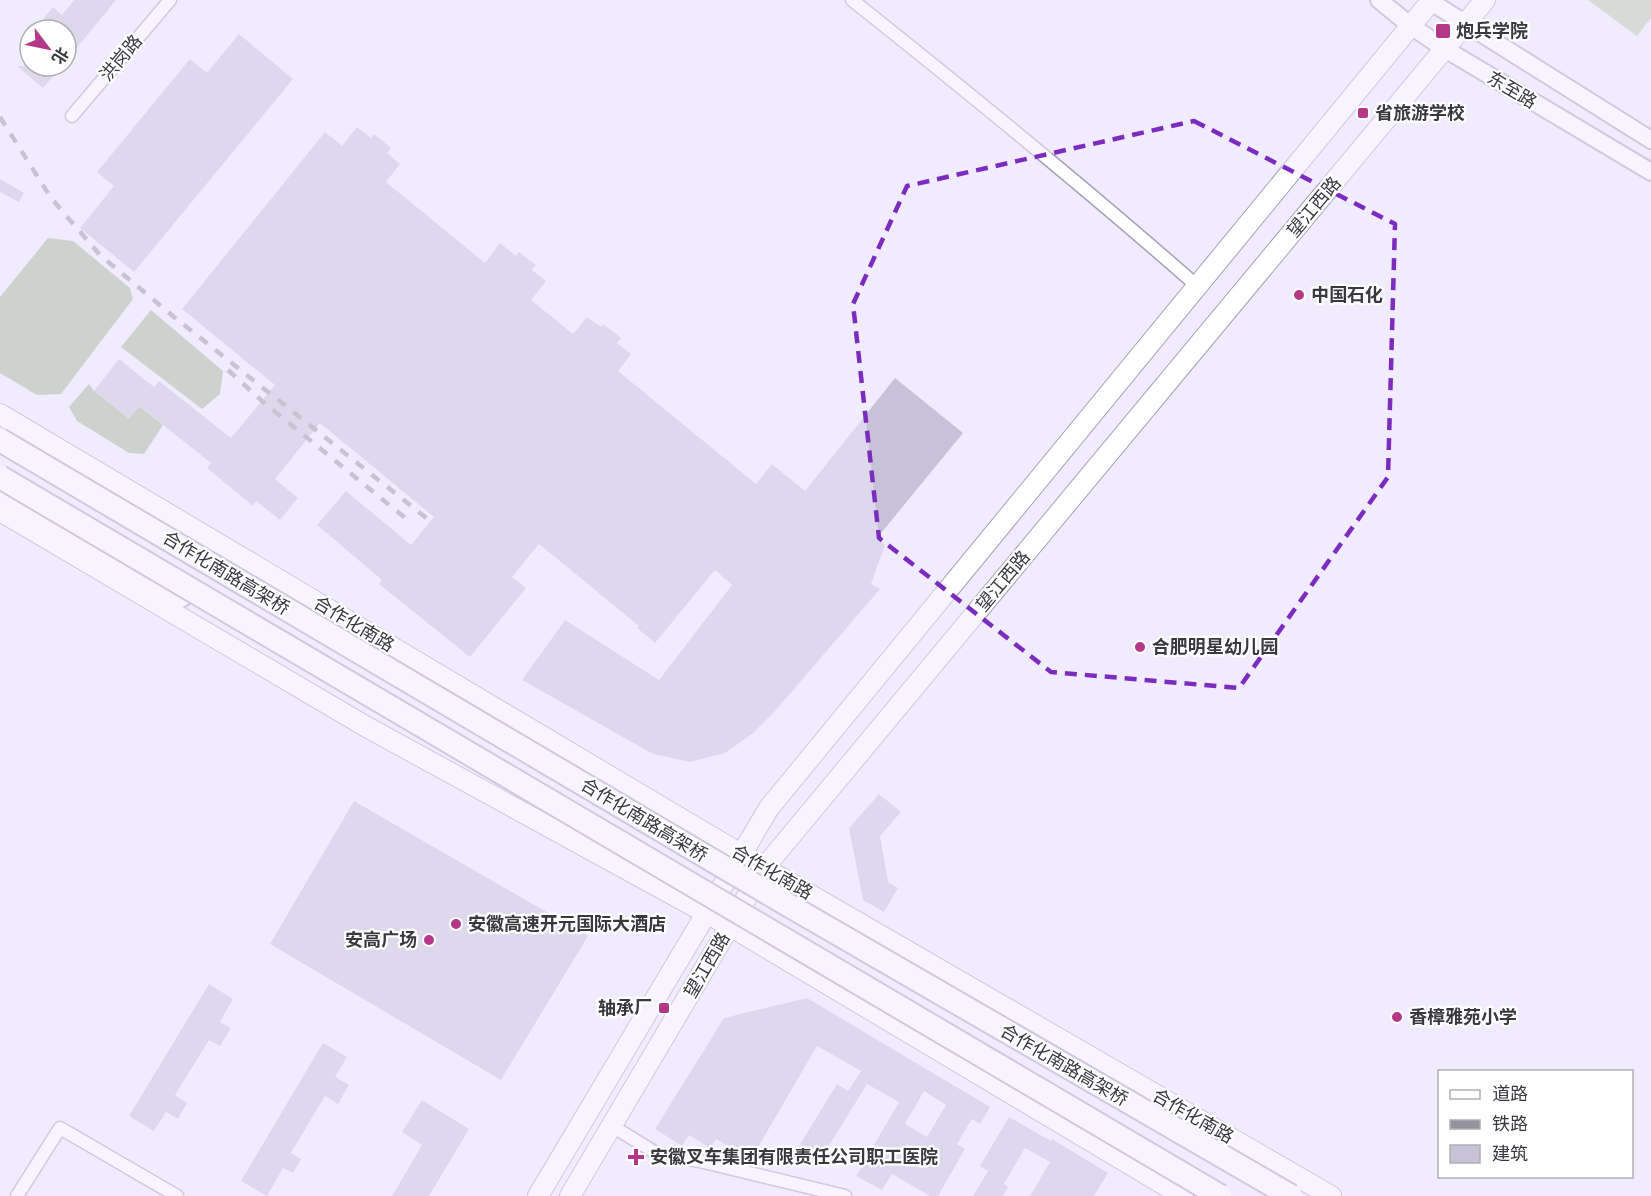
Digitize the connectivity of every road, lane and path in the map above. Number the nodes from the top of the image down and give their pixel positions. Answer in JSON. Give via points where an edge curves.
{"nodes":[{"id":1,"x":170,"y":0,"type":"edge"},
{"id":2,"x":852,"y":0,"type":"edge"},
{"id":3,"x":1379,"y":0,"type":"edge"},
{"id":4,"x":1485,"y":0,"type":"edge"},
{"id":5,"x":1430,"y":1,"type":"edge"},
{"id":6,"x":1465,"y":25,"type":"junction"},
{"id":7,"x":1411,"y":26,"type":"junction"},
{"id":8,"x":1445,"y":49,"type":"junction"},
{"id":9,"x":72,"y":116,"type":"dead end"},
{"id":10,"x":1651,"y":140,"type":"edge"},
{"id":11,"x":1651,"y":172,"type":"edge"},
{"id":12,"x":1197,"y":286,"type":"junction"},
{"id":13,"x":0,"y":414,"type":"edge"},
{"id":14,"x":0,"y":440,"type":"edge"},
{"id":15,"x":0,"y":477,"type":"edge"},
{"id":16,"x":0,"y":492,"type":"edge"},
{"id":17,"x":0,"y":512,"type":"edge"},
{"id":18,"x":482,"y":761,"type":"junction"},
{"id":19,"x":741,"y":854,"type":"junction"},
{"id":20,"x":764,"y":868,"type":"junction"},
{"id":21,"x":707,"y":913,"type":"junction"},
{"id":22,"x":730,"y":926,"type":"junction"},
{"id":23,"x":612,"y":1126,"type":"junction"},
{"id":24,"x":1181,"y":1195,"type":"edge"},
{"id":25,"x":17,"y":1196,"type":"edge"},
{"id":26,"x":177,"y":1196,"type":"edge"},
{"id":27,"x":538,"y":1196,"type":"edge"},
{"id":28,"x":570,"y":1196,"type":"edge"},
{"id":29,"x":845,"y":1196,"type":"edge"},
{"id":30,"x":1220,"y":1196,"type":"edge"},
{"id":31,"x":1291,"y":1196,"type":"edge"},
{"id":32,"x":1331,"y":1196,"type":"edge"}],
"edges":[{"from":1,"to":9,"type":"street","name":"洪岗路"},
{"from":2,"to":12,"type":"street","via":[[974,96]]},
{"from":3,"to":7,"type":"street","name":"东至路"},
{"from":4,"to":6,"type":"main road","name":"望江西路"},
{"from":5,"to":6,"type":"street","name":"东至路"},
{"from":5,"to":7,"type":"main road","name":"望江西路"},
{"from":6,"to":8,"type":"main road","name":"望江西路"},
{"from":6,"to":10,"type":"street","name":"东至路"},
{"from":7,"to":8,"type":"street","name":"东至路"},
{"from":7,"to":12,"type":"main road","name":"望江西路"},
{"from":8,"to":11,"type":"street","name":"东至路"},
{"from":8,"to":20,"type":"main road","name":"望江西路"},
{"from":12,"to":19,"type":"main road","name":"望江西路","via":[[769,808]]},
{"from":13,"to":19,"type":"main road","name":"合作化南路"},
{"from":14,"to":31,"type":"highway","name":"合作化南路高架桥","bridge":true,"via":[[772,896]]},
{"from":15,"to":18,"type":"highway","name":"合作化南路高架桥","bridge":true},
{"from":16,"to":18,"type":"highway","bridge":true,"via":[[284,656]]},
{"from":17,"to":21,"type":"main road","via":[[366,726]]},
{"from":18,"to":30,"type":"highway","name":"合作化南路高架桥","bridge":true},
{"from":19,"to":20,"type":"main road","name":"合作化南路"},
{"from":19,"to":21,"type":"main road","name":"望江西路"},
{"from":20,"to":22,"type":"main road","name":"望江西路"},
{"from":20,"to":32,"type":"main road","name":"合作化南路"},
{"from":21,"to":22,"type":"main road"},
{"from":21,"to":27,"type":"main road","name":"望江西路"},
{"from":22,"to":23,"type":"main road","name":"望江西路"},
{"from":22,"to":24,"type":"main road"},
{"from":23,"to":28,"type":"main road","name":"望江西路"},
{"from":23,"to":29,"type":"street","via":[[656,1153]]},
{"from":25,"to":26,"type":"street","via":[[60,1128]]}]}
